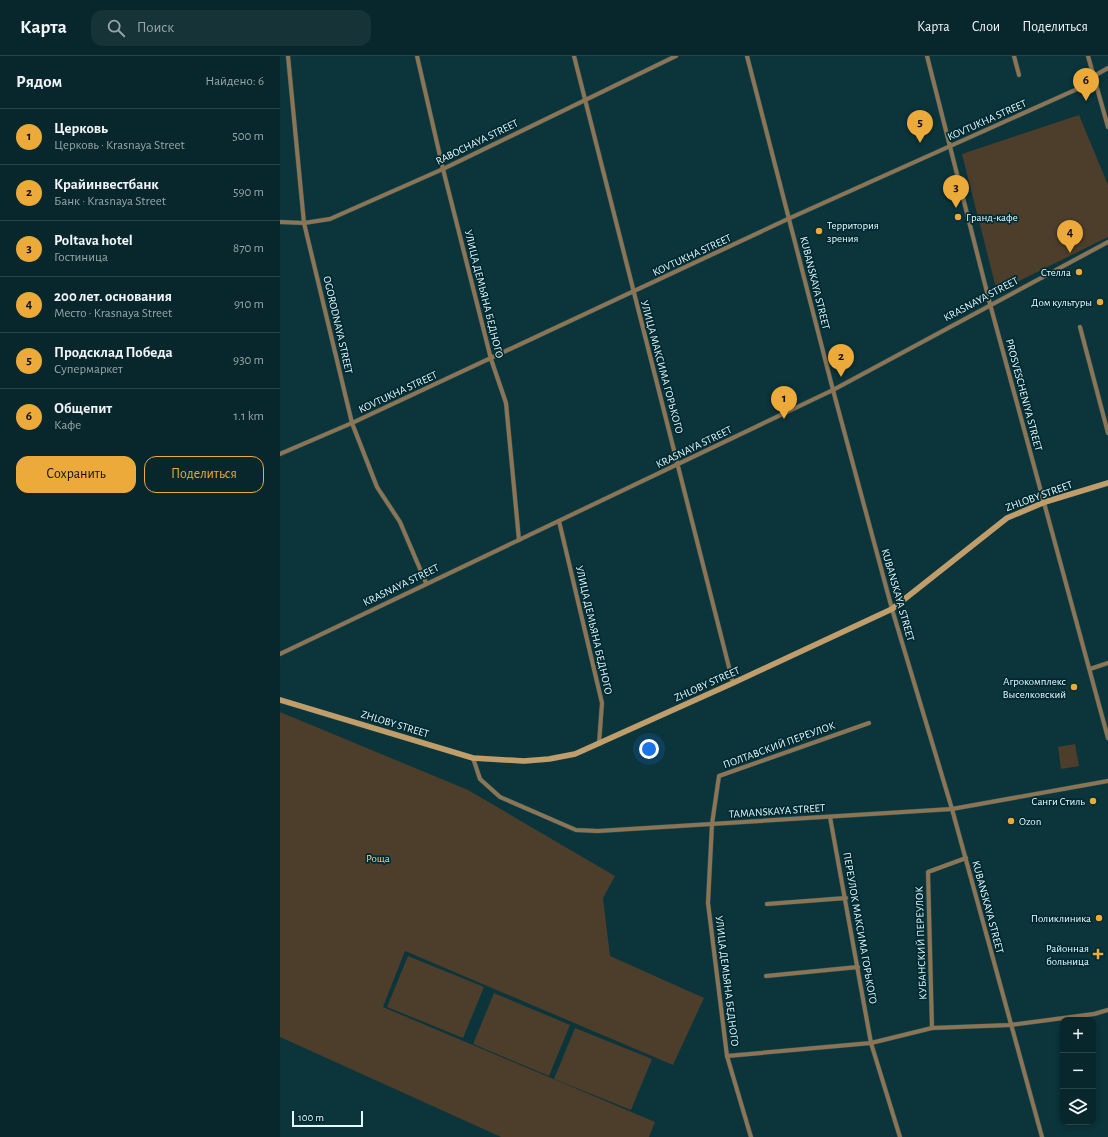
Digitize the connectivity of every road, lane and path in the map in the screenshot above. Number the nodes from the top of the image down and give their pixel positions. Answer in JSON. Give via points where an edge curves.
{"nodes":[{"id":1,"x":288,"y":56,"type":"edge"},
{"id":2,"x":417,"y":56,"type":"edge"},
{"id":3,"x":574,"y":56,"type":"edge"},
{"id":4,"x":676,"y":56,"type":"edge"},
{"id":5,"x":747,"y":56,"type":"edge"},
{"id":6,"x":927,"y":56,"type":"edge"},
{"id":7,"x":1014,"y":56,"type":"edge"},
{"id":8,"x":1088,"y":56,"type":"edge"},
{"id":9,"x":1108,"y":68,"type":"edge"},
{"id":10,"x":1019,"y":75,"type":"dead end"},
{"id":11,"x":1094,"y":76,"type":"junction"},
{"id":12,"x":586,"y":100,"type":"junction"},
{"id":13,"x":1108,"y":126,"type":"edge"},
{"id":14,"x":951,"y":146,"type":"junction"},
{"id":15,"x":443,"y":169,"type":"junction"},
{"id":16,"x":790,"y":218,"type":"junction"},
{"id":17,"x":280,"y":222,"type":"edge"},
{"id":18,"x":304,"y":223,"type":"junction"},
{"id":19,"x":1108,"y":242,"type":"edge"},
{"id":20,"x":634,"y":293,"type":"junction"},
{"id":21,"x":990,"y":304,"type":"junction"},
{"id":22,"x":1080,"y":327,"type":"dead end"},
{"id":23,"x":491,"y":359,"type":"junction"},
{"id":24,"x":833,"y":390,"type":"junction"},
{"id":25,"x":352,"y":423,"type":"junction"},
{"id":26,"x":1108,"y":432,"type":"edge"},
{"id":27,"x":280,"y":454,"type":"edge"},
{"id":28,"x":678,"y":464,"type":"junction"},
{"id":29,"x":1108,"y":483,"type":"edge"},
{"id":30,"x":1044,"y":502,"type":"junction"},
{"id":31,"x":559,"y":521,"type":"junction"},
{"id":32,"x":519,"y":540,"type":"junction"},
{"id":33,"x":426,"y":583,"type":"junction"},
{"id":34,"x":892,"y":609,"type":"junction"},
{"id":35,"x":280,"y":654,"type":"edge"},
{"id":36,"x":1108,"y":663,"type":"edge"},
{"id":37,"x":1090,"y":669,"type":"junction"},
{"id":38,"x":733,"y":683,"type":"junction"},
{"id":39,"x":280,"y":700,"type":"edge"},
{"id":40,"x":869,"y":723,"type":"dead end"},
{"id":41,"x":1108,"y":738,"type":"edge"},
{"id":42,"x":598,"y":744,"type":"junction"},
{"id":43,"x":473,"y":758,"type":"junction"},
{"id":44,"x":1108,"y":782,"type":"edge"},
{"id":45,"x":952,"y":809,"type":"junction"},
{"id":46,"x":830,"y":817,"type":"junction"},
{"id":47,"x":712,"y":824,"type":"junction"},
{"id":48,"x":966,"y":858,"type":"junction"},
{"id":49,"x":846,"y":898,"type":"junction"},
{"id":50,"x":767,"y":904,"type":"dead end"},
{"id":51,"x":858,"y":967,"type":"junction"},
{"id":52,"x":766,"y":976,"type":"dead end"},
{"id":53,"x":1108,"y":1010,"type":"edge"},
{"id":54,"x":1010,"y":1025,"type":"junction"},
{"id":55,"x":932,"y":1028,"type":"junction"},
{"id":56,"x":871,"y":1043,"type":"junction"},
{"id":57,"x":727,"y":1056,"type":"junction"},
{"id":58,"x":751,"y":1137,"type":"edge"},
{"id":59,"x":900,"y":1137,"type":"edge"},
{"id":60,"x":1042,"y":1137,"type":"edge"}],
"edges":[{"from":1,"to":18,"type":"street","name":"OGORODNAYA STREET"},
{"from":2,"to":15,"type":"street","name":"УЛИЦА ДЕМЬЯНА БЕДНОГО"},
{"from":3,"to":12,"type":"street","name":"УЛИЦА МАКСИМА ГОРЬКОГО"},
{"from":4,"to":12,"type":"street","name":"RABOCHAYA STREET"},
{"from":5,"to":16,"type":"street","name":"KUBANSKAYA STREET"},
{"from":6,"to":14,"type":"street","name":"PROSVESCHENIYA STREET"},
{"from":7,"to":10,"type":"street"},
{"from":8,"to":11,"type":"street"},
{"from":9,"to":11,"type":"street","name":"KOVTUKHA STREET"},
{"from":11,"to":13,"type":"street"},
{"from":11,"to":14,"type":"street","name":"KOVTUKHA STREET","via":[[1084,86]]},
{"from":12,"to":15,"type":"street","name":"RABOCHAYA STREET"},
{"from":12,"to":20,"type":"street","name":"УЛИЦА МАКСИМА ГОРЬКОГО"},
{"from":14,"to":16,"type":"street","name":"KOVTUKHA STREET"},
{"from":14,"to":21,"type":"street","name":"PROSVESCHENIYA STREET"},
{"from":15,"to":18,"type":"street","name":"RABOCHAYA STREET","via":[[330,219]]},
{"from":15,"to":23,"type":"street","name":"УЛИЦА ДЕМЬЯНА БЕДНОГО"},
{"from":16,"to":20,"type":"street","name":"KOVTUKHA STREET"},
{"from":16,"to":24,"type":"street","name":"KUBANSKAYA STREET"},
{"from":17,"to":18,"type":"street","name":"RABOCHAYA STREET"},
{"from":18,"to":25,"type":"street","name":"OGORODNAYA STREET"},
{"from":19,"to":21,"type":"street","name":"KRASNAYA STREET"},
{"from":20,"to":23,"type":"street","name":"KOVTUKHA STREET"},
{"from":20,"to":28,"type":"street","name":"УЛИЦА МАКСИМА ГОРЬКОГО"},
{"from":21,"to":24,"type":"street","name":"KRASNAYA STREET"},
{"from":21,"to":30,"type":"street","name":"PROSVESCHENIYA STREET"},
{"from":22,"to":26,"type":"street"},
{"from":23,"to":25,"type":"street","name":"KOVTUKHA STREET"},
{"from":23,"to":32,"type":"street","name":"УЛИЦА ДЕМЬЯНА БЕДНОГО","via":[[506,403]]},
{"from":24,"to":28,"type":"street","name":"KRASNAYA STREET"},
{"from":24,"to":34,"type":"street","name":"KUBANSKAYA STREET"},
{"from":25,"to":27,"type":"street","name":"KOVTUKHA STREET"},
{"from":25,"to":33,"type":"street","name":"OGORODNAYA STREET","via":[[377,487],[400,522]]},
{"from":28,"to":31,"type":"street","name":"KRASNAYA STREET"},
{"from":28,"to":38,"type":"street","name":"УЛИЦА МАКСИМА ГОРЬКОГО"},
{"from":29,"to":30,"type":"street","name":"ZHLOBY STREET"},
{"from":30,"to":34,"type":"street","name":"ZHLOBY STREET","via":[[1007,518]]},
{"from":30,"to":37,"type":"street","name":"PROSVESCHENIYA STREET"},
{"from":31,"to":32,"type":"street","name":"KRASNAYA STREET"},
{"from":31,"to":42,"type":"street","name":"УЛИЦА ДЕМЬЯНА БЕДНОГО","via":[[602,703]]},
{"from":32,"to":33,"type":"street","name":"KRASNAYA STREET"},
{"from":33,"to":35,"type":"street","name":"KRASNAYA STREET"},
{"from":34,"to":38,"type":"street","name":"ZHLOBY STREET"},
{"from":34,"to":45,"type":"street","name":"KUBANSKAYA STREET"},
{"from":36,"to":37,"type":"street"},
{"from":37,"to":41,"type":"street","name":"PROSVESCHENIYA STREET"},
{"from":38,"to":42,"type":"street","name":"ZHLOBY STREET"},
{"from":39,"to":43,"type":"street","name":"ZHLOBY STREET"},
{"from":40,"to":47,"type":"street","name":"ПОЛТАВСКИЙ ПЕРЕУЛОК","via":[[719,776]]},
{"from":42,"to":43,"type":"street","name":"ZHLOBY STREET","via":[[575,754],[549,759],[524,761]]},
{"from":43,"to":47,"type":"street","name":"TAMANSKAYA STREET","via":[[480,779],[500,797],[576,830]]},
{"from":44,"to":45,"type":"street","name":"TAMANSKAYA STREET"},
{"from":45,"to":46,"type":"street","name":"TAMANSKAYA STREET"},
{"from":45,"to":48,"type":"street","name":"KUBANSKAYA STREET"},
{"from":46,"to":47,"type":"street","name":"TAMANSKAYA STREET"},
{"from":46,"to":49,"type":"street","name":"ПЕРЕУЛОК МАКСИМА ГОРЬКОГО"},
{"from":47,"to":57,"type":"street","name":"УЛИЦА ДЕМЬЯНА БЕДНОГО","via":[[708,903]]},
{"from":48,"to":54,"type":"street","name":"KUBANSKAYA STREET"},
{"from":48,"to":55,"type":"street","name":"КУБАНСКИЙ ПЕРЕУЛОК","via":[[928,872]]},
{"from":49,"to":50,"type":"street"},
{"from":49,"to":51,"type":"street","name":"ПЕРЕУЛОК МАКСИМА ГОРЬКОГО"},
{"from":51,"to":52,"type":"street"},
{"from":51,"to":56,"type":"street","name":"ПЕРЕУЛОК МАКСИМА ГОРЬКОГО"},
{"from":53,"to":54,"type":"street"},
{"from":54,"to":55,"type":"street"},
{"from":54,"to":60,"type":"street","name":"KUBANSKAYA STREET"},
{"from":55,"to":56,"type":"street"},
{"from":56,"to":57,"type":"street"},
{"from":56,"to":59,"type":"street"},
{"from":57,"to":58,"type":"street","name":"УЛИЦА ДЕМЬЯНА БЕДНОГО"}]}
